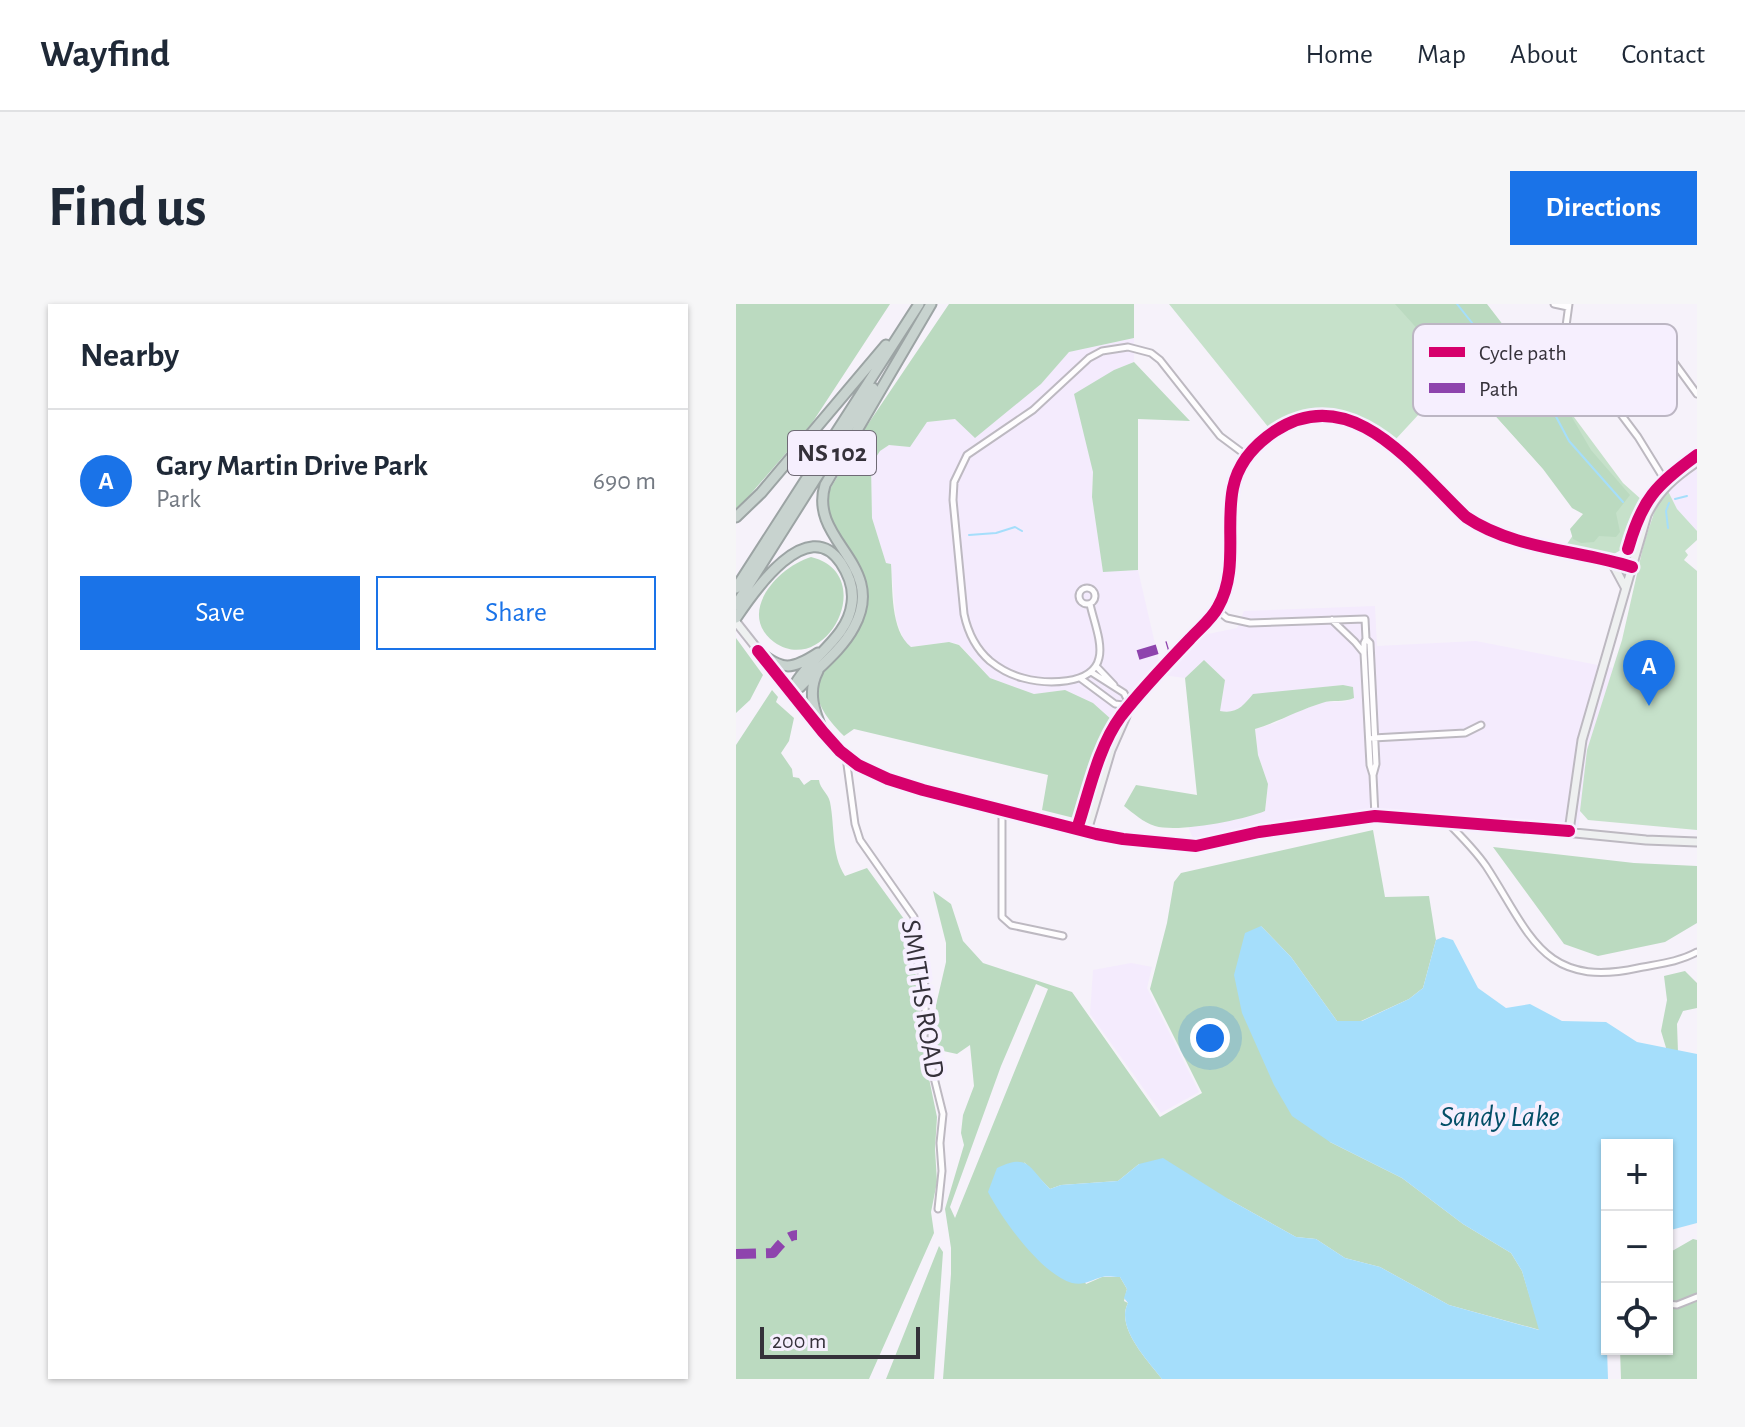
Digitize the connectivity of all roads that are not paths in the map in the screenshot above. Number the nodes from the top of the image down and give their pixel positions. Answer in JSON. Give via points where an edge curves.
{"nodes":[{"id":1,"x":919,"y":304,"type":"edge"},
{"id":2,"x":930,"y":304,"type":"edge"},
{"id":3,"x":1554,"y":304,"type":"edge"},
{"id":4,"x":1568,"y":306,"type":"edge"},
{"id":5,"x":909,"y":318,"type":"junction"},
{"id":6,"x":1677,"y":367,"type":"edge"},
{"id":7,"x":1697,"y":394,"type":"edge"},
{"id":8,"x":1622,"y":416,"type":"edge"},
{"id":9,"x":1247,"y":456,"type":"junction"},
{"id":10,"x":1697,"y":462,"type":"edge"},
{"id":11,"x":1667,"y":484,"type":"junction"},
{"id":12,"x":736,"y":517,"type":"edge"},
{"id":13,"x":1611,"y":561,"type":"junction"},
{"id":14,"x":1632,"y":567,"type":"junction"},
{"id":15,"x":736,"y":586,"type":"edge"},
{"id":16,"x":1626,"y":589,"type":"junction"},
{"id":17,"x":1090,"y":604,"type":"dead end"},
{"id":18,"x":1217,"y":610,"type":"junction"},
{"id":19,"x":737,"y":611,"type":"edge"},
{"id":20,"x":1331,"y":620,"type":"junction"},
{"id":21,"x":1366,"y":639,"type":"junction"},
{"id":22,"x":830,"y":644,"type":"junction"},
{"id":23,"x":758,"y":651,"type":"junction"},
{"id":24,"x":1364,"y":653,"type":"junction"},
{"id":25,"x":822,"y":663,"type":"junction"},
{"id":26,"x":1096,"y":666,"type":"junction"},
{"id":27,"x":1091,"y":672,"type":"junction"},
{"id":28,"x":1080,"y":678,"type":"junction"},
{"id":29,"x":1114,"y":686,"type":"junction"},
{"id":30,"x":792,"y":691,"type":"junction"},
{"id":31,"x":1130,"y":706,"type":"junction"},
{"id":32,"x":1481,"y":725,"type":"dead end"},
{"id":33,"x":823,"y":732,"type":"junction"},
{"id":34,"x":1372,"y":739,"type":"junction"},
{"id":35,"x":846,"y":756,"type":"junction"},
{"id":36,"x":1002,"y":810,"type":"junction"},
{"id":37,"x":1375,"y":816,"type":"junction"},
{"id":38,"x":1444,"y":820,"type":"junction"},
{"id":39,"x":1077,"y":829,"type":"junction"},
{"id":40,"x":1087,"y":831,"type":"junction"},
{"id":41,"x":1569,"y":831,"type":"junction"},
{"id":42,"x":1697,"y":842,"type":"edge"},
{"id":43,"x":1063,"y":936,"type":"dead end"},
{"id":44,"x":1697,"y":952,"type":"edge"},
{"id":45,"x":938,"y":1209,"type":"dead end"},
{"id":46,"x":1697,"y":1297,"type":"edge"},
{"id":47,"x":1673,"y":1305,"type":"edge"}],
"edges":[{"from":1,"to":5,"type":"highway","number":"NS 102"},
{"from":2,"to":19,"type":"highway","number":"NS 102"},
{"from":2,"to":25,"type":"highway","via":[[825,485],[823,514],[858,570],[863,598],[851,632]]},
{"from":3,"to":4,"type":"street"},
{"from":5,"to":12,"type":"highway"},
{"from":5,"to":15,"type":"highway","number":"NS 102"},
{"from":6,"to":7,"type":"street"},
{"from":8,"to":11,"type":"street"},
{"from":9,"to":13,"type":"street","via":[[1287,424],[1344,418],[1389,441],[1479,526]]},
{"from":9,"to":18,"type":"street","via":[[1236,473],[1229,576]]},
{"from":9,"to":28,"type":"street","via":[[1220,436],[1160,360],[1128,347],[1089,358],[1056,391],[963,459],[954,482],[954,523],[964,614],[975,646],[1005,671],[1023,678]]},
{"from":10,"to":11,"type":"street"},
{"from":11,"to":14,"type":"street","via":[[1647,515]]},
{"from":13,"to":14,"type":"street"},
{"from":13,"to":16,"type":"street"},
{"from":14,"to":16,"type":"street"},
{"from":16,"to":41,"type":"street","via":[[1580,748]]},
{"from":17,"to":26,"type":"street","via":[[1099,649]]},
{"from":18,"to":20,"type":"street","via":[[1250,623]]},
{"from":18,"to":31,"type":"street"},
{"from":19,"to":22,"type":"highway","via":[[782,560],[795,551],[825,548],[838,558],[852,588],[852,606]]},
{"from":19,"to":23,"type":"street"},
{"from":20,"to":21,"type":"street","via":[[1365,619]]},
{"from":20,"to":24,"type":"street"},
{"from":21,"to":24,"type":"street"},
{"from":21,"to":34,"type":"street"},
{"from":22,"to":23,"type":"highway","via":[[785,667]]},
{"from":22,"to":30,"type":"highway"},
{"from":23,"to":30,"type":"street"},
{"from":24,"to":34,"type":"street"},
{"from":25,"to":30,"type":"highway"},
{"from":25,"to":33,"type":"highway","via":[[812,698]]},
{"from":26,"to":27,"type":"street"},
{"from":26,"to":29,"type":"street"},
{"from":27,"to":28,"type":"street"},
{"from":27,"to":29,"type":"street"},
{"from":28,"to":31,"type":"street","via":[[1115,704]]},
{"from":29,"to":31,"type":"street"},
{"from":30,"to":33,"type":"street"},
{"from":31,"to":39,"type":"street","via":[[1115,725]]},
{"from":31,"to":40,"type":"street"},
{"from":32,"to":34,"type":"street","via":[[1465,733]]},
{"from":33,"to":35,"type":"street"},
{"from":34,"to":37,"type":"street"},
{"from":35,"to":36,"type":"street","via":[[888,779]]},
{"from":35,"to":45,"type":"street","name":"SMITHS ROAD","via":[[860,840],[914,917],[917,961],[926,988],[924,1037],[943,1114]]},
{"from":36,"to":39,"type":"street"},
{"from":36,"to":43,"type":"street","via":[[1002,917],[1011,925]]},
{"from":37,"to":38,"type":"street"},
{"from":37,"to":40,"type":"street","via":[[1196,846]]},
{"from":38,"to":41,"type":"street"},
{"from":38,"to":44,"type":"street","via":[[1485,864],[1530,938],[1557,962],[1606,974]]},
{"from":39,"to":40,"type":"street"},
{"from":41,"to":42,"type":"street"},
{"from":46,"to":47,"type":"street"}]}
